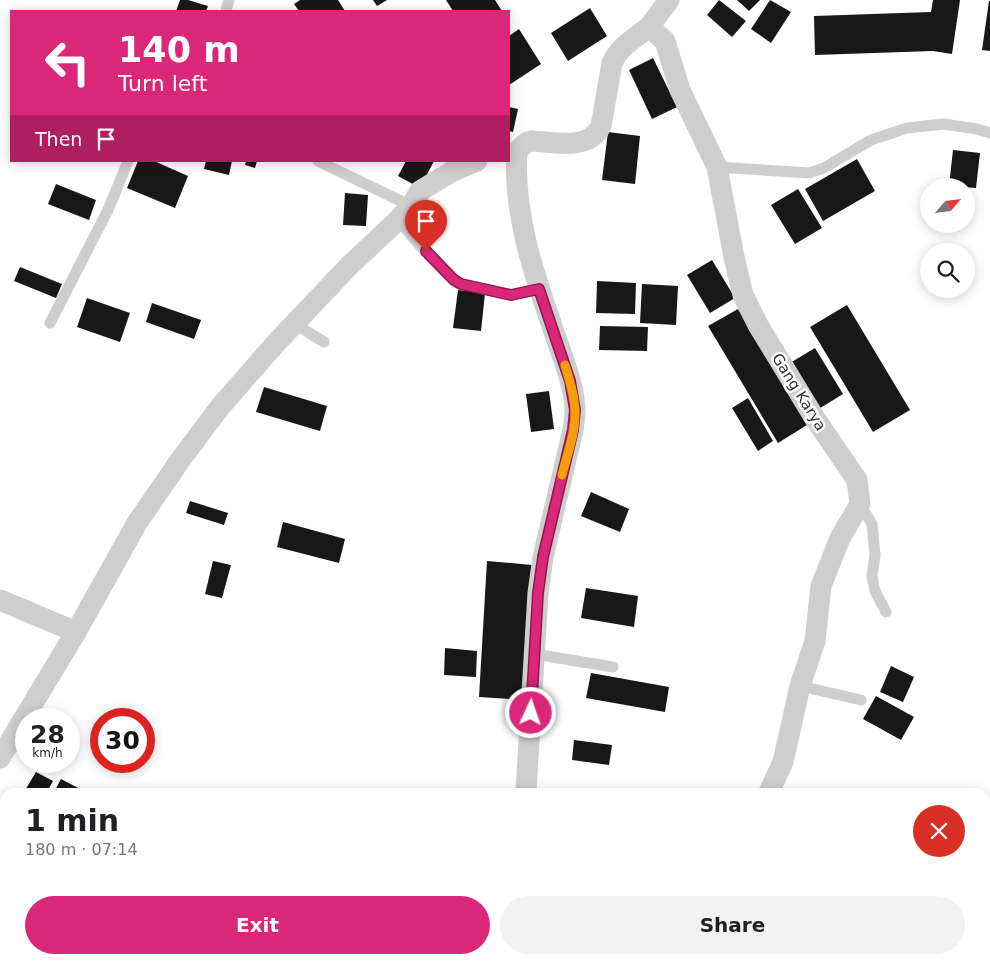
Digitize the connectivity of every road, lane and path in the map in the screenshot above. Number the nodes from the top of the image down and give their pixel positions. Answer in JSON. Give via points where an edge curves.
{"nodes":[{"id":1,"x":670,"y":0,"type":"edge"},
{"id":2,"x":650,"y":27,"type":"junction"},
{"id":3,"x":990,"y":133,"type":"edge"},
{"id":4,"x":513,"y":152,"type":"edge"},
{"id":5,"x":128,"y":162,"type":"edge"},
{"id":6,"x":320,"y":162,"type":"edge"},
{"id":7,"x":475,"y":162,"type":"edge"},
{"id":8,"x":717,"y":166,"type":"junction"},
{"id":9,"x":405,"y":213,"type":"junction"},
{"id":10,"x":539,"y":289,"type":"junction"},
{"id":11,"x":50,"y":323,"type":"dead end"},
{"id":12,"x":295,"y":324,"type":"junction"},
{"id":13,"x":324,"y":342,"type":"dead end"},
{"id":14,"x":860,"y":504,"type":"junction"},
{"id":15,"x":0,"y":600,"type":"edge"},
{"id":16,"x":886,"y":612,"type":"dead end"},
{"id":17,"x":76,"y":632,"type":"junction"},
{"id":18,"x":534,"y":654,"type":"junction"},
{"id":19,"x":613,"y":667,"type":"dead end"},
{"id":20,"x":800,"y":686,"type":"junction"},
{"id":21,"x":861,"y":700,"type":"dead end"},
{"id":22,"x":0,"y":758,"type":"edge"},
{"id":23,"x":526,"y":788,"type":"edge"},
{"id":24,"x":771,"y":788,"type":"edge"}],
"edges":[{"from":1,"to":2,"type":"street"},
{"from":2,"to":4,"type":"street","via":[[615,55],[601,126],[596,135],[582,142],[532,140]]},
{"from":2,"to":8,"type":"street","name":"Gang Karya","via":[[666,41],[680,90]]},
{"from":3,"to":8,"type":"lane","via":[[944,124],[907,128],[871,140],[824,168],[809,173]]},
{"from":4,"to":10,"type":"street","via":[[525,238]]},
{"from":5,"to":11,"type":"lane","via":[[108,210]]},
{"from":6,"to":9,"type":"lane"},
{"from":7,"to":9,"type":"street","via":[[420,191]]},
{"from":8,"to":14,"type":"street","name":"Gang Karya","via":[[743,295],[814,417],[857,480]]},
{"from":9,"to":10,"type":"lane","via":[[433,259],[461,284],[511,295]]},
{"from":9,"to":12,"type":"street"},
{"from":10,"to":18,"type":"street","via":[[570,381],[575,410],[543,557]]},
{"from":12,"to":13,"type":"lane"},
{"from":12,"to":17,"type":"street","via":[[220,407],[181,459],[137,523]]},
{"from":14,"to":16,"type":"lane","via":[[872,524],[876,555],[872,576],[875,591]]},
{"from":14,"to":20,"type":"street","via":[[840,538],[821,586],[815,641]]},
{"from":15,"to":17,"type":"street"},
{"from":17,"to":22,"type":"street"},
{"from":18,"to":19,"type":"lane"},
{"from":18,"to":23,"type":"street"},
{"from":20,"to":21,"type":"lane"},
{"from":20,"to":24,"type":"street","via":[[784,762]]}]}
